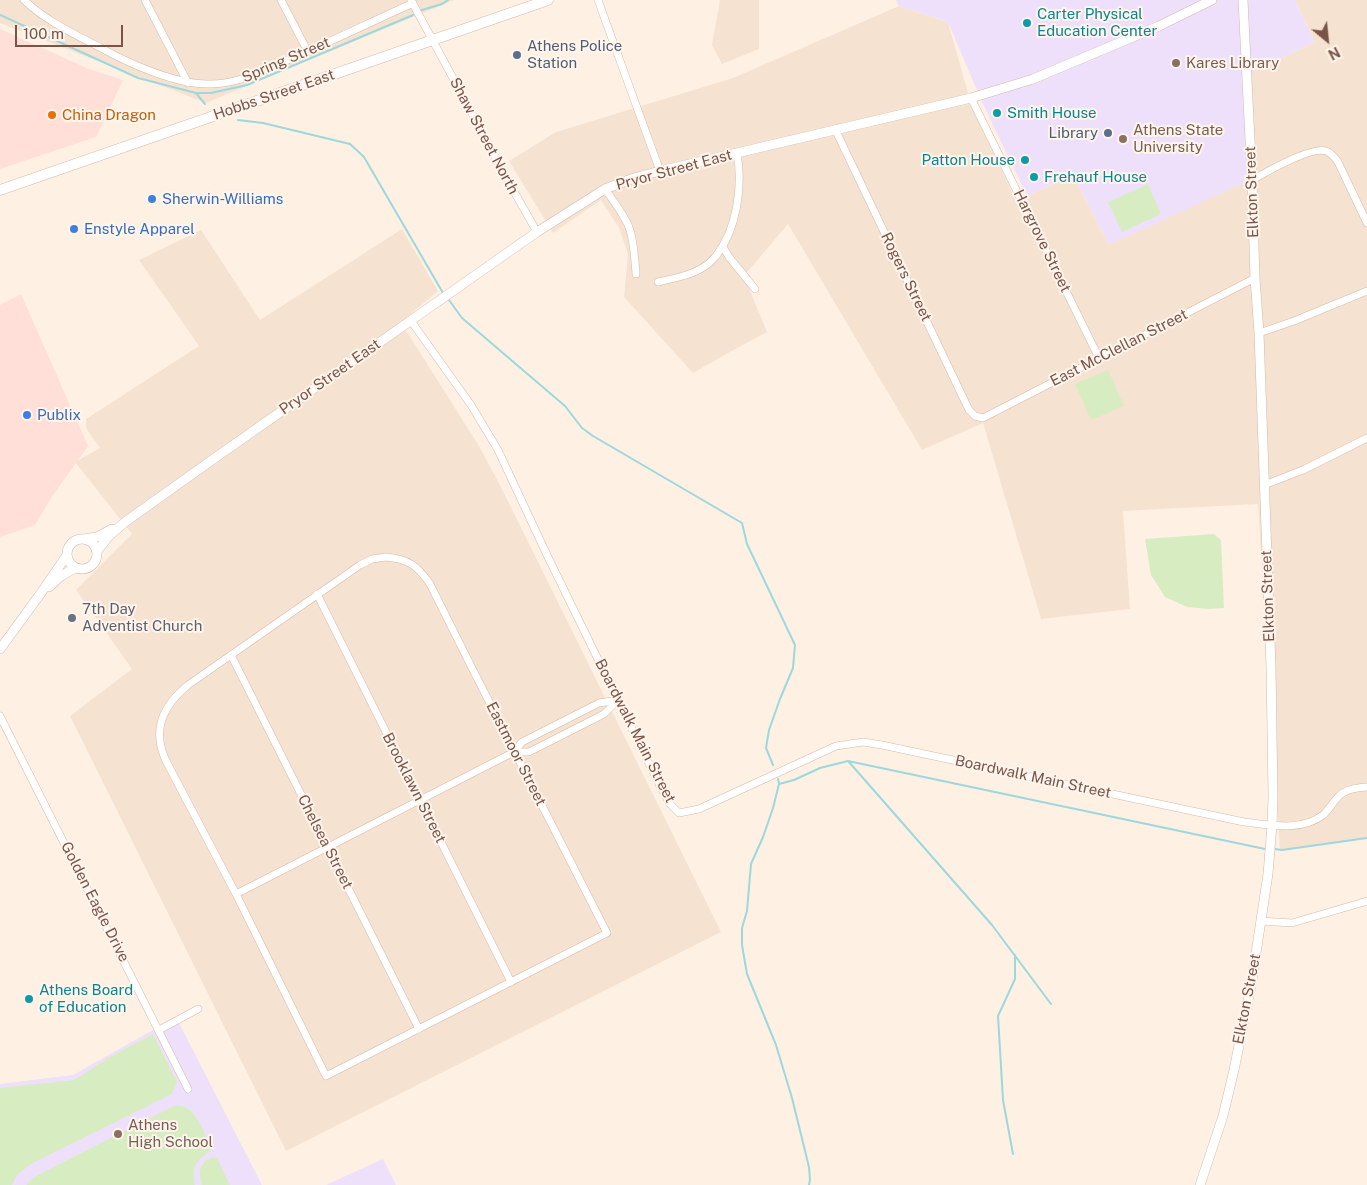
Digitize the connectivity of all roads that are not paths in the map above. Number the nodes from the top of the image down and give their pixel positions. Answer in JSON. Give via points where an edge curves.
{"nodes":[{"id":1,"x":24,"y":0,"type":"edge"},
{"id":2,"x":145,"y":0,"type":"edge"},
{"id":3,"x":281,"y":0,"type":"edge"},
{"id":4,"x":548,"y":0,"type":"edge"},
{"id":5,"x":598,"y":0,"type":"edge"},
{"id":6,"x":1212,"y":0,"type":"edge"},
{"id":7,"x":1243,"y":0,"type":"edge"},
{"id":8,"x":412,"y":2,"type":"edge"},
{"id":9,"x":432,"y":40,"type":"junction"},
{"id":10,"x":308,"y":52,"type":"junction"},
{"id":11,"x":188,"y":83,"type":"junction"},
{"id":12,"x":971,"y":98,"type":"junction"},
{"id":13,"x":835,"y":129,"type":"junction"},
{"id":14,"x":737,"y":153,"type":"junction"},
{"id":15,"x":660,"y":171,"type":"junction"},
{"id":16,"x":1252,"y":180,"type":"junction"},
{"id":17,"x":605,"y":189,"type":"junction"},
{"id":18,"x":0,"y":190,"type":"edge"},
{"id":19,"x":1367,"y":223,"type":"edge"},
{"id":20,"x":537,"y":232,"type":"junction"},
{"id":21,"x":723,"y":247,"type":"junction"},
{"id":22,"x":636,"y":274,"type":"dead end"},
{"id":23,"x":1255,"y":278,"type":"junction"},
{"id":24,"x":658,"y":282,"type":"dead end"},
{"id":25,"x":754,"y":289,"type":"dead end"},
{"id":26,"x":1367,"y":291,"type":"edge"},
{"id":27,"x":411,"y":321,"type":"junction"},
{"id":28,"x":1259,"y":334,"type":"junction"},
{"id":29,"x":1099,"y":358,"type":"junction"},
{"id":30,"x":983,"y":418,"type":"joint"},
{"id":31,"x":1367,"y":438,"type":"edge"},
{"id":32,"x":1264,"y":485,"type":"junction"},
{"id":33,"x":125,"y":522,"type":"junction"},
{"id":34,"x":83,"y":539,"type":"junction"},
{"id":35,"x":97,"y":551,"type":"junction"},
{"id":36,"x":67,"y":555,"type":"junction"},
{"id":37,"x":75,"y":568,"type":"junction"},
{"id":38,"x":41,"y":593,"type":"junction"},
{"id":39,"x":317,"y":594,"type":"junction"},
{"id":40,"x":0,"y":649,"type":"edge"},
{"id":41,"x":231,"y":655,"type":"junction"},
{"id":42,"x":618,"y":700,"type":"junction"},
{"id":43,"x":0,"y":716,"type":"edge"},
{"id":44,"x":514,"y":752,"type":"junction"},
{"id":45,"x":1367,"y":787,"type":"edge"},
{"id":46,"x":420,"y":799,"type":"junction"},
{"id":47,"x":1272,"y":825,"type":"junction"},
{"id":48,"x":327,"y":846,"type":"junction"},
{"id":49,"x":236,"y":894,"type":"junction"},
{"id":50,"x":1367,"y":900,"type":"edge"},
{"id":51,"x":1261,"y":922,"type":"junction"},
{"id":52,"x":511,"y":982,"type":"junction"},
{"id":53,"x":198,"y":1009,"type":"dead end"},
{"id":54,"x":419,"y":1029,"type":"junction"},
{"id":55,"x":159,"y":1030,"type":"junction"},
{"id":56,"x":188,"y":1089,"type":"dead end"},
{"id":57,"x":1200,"y":1185,"type":"edge"}],
"edges":[{"from":1,"to":11,"type":"street","name":"Spring Street","via":[[63,28],[117,57]]},
{"from":2,"to":11,"type":"street"},
{"from":3,"to":10,"type":"street"},
{"from":4,"to":9,"type":"main road","name":"Hobbs Street East"},
{"from":5,"to":15,"type":"street"},
{"from":6,"to":12,"type":"street","name":"Pryor Street East","via":[[1033,79]]},
{"from":7,"to":16,"type":"street","name":"Elkton Street"},
{"from":8,"to":9,"type":"street","name":"Shaw Street North"},
{"from":8,"to":10,"type":"street","name":"Spring Street"},
{"from":9,"to":18,"type":"main road","name":"Hobbs Street East"},
{"from":9,"to":20,"type":"street","name":"Shaw Street North"},
{"from":10,"to":11,"type":"street","name":"Spring Street","via":[[233,82]]},
{"from":12,"to":13,"type":"street","name":"Pryor Street East"},
{"from":12,"to":29,"type":"street","name":"Hargrove Street"},
{"from":13,"to":14,"type":"street","name":"Pryor Street East"},
{"from":13,"to":30,"type":"street","name":"Rogers Street","via":[[969,410]]},
{"from":14,"to":15,"type":"street","name":"Pryor Street East"},
{"from":14,"to":21,"type":"street","via":[[739,196]]},
{"from":15,"to":17,"type":"street","name":"Pryor Street East"},
{"from":16,"to":19,"type":"street","via":[[1307,152],[1325,150],[1338,162]]},
{"from":16,"to":23,"type":"street","name":"Elkton Street"},
{"from":17,"to":20,"type":"street","name":"Pryor Street East"},
{"from":17,"to":22,"type":"street","via":[[630,230]]},
{"from":20,"to":27,"type":"street","name":"Pryor Street East"},
{"from":21,"to":24,"type":"street","via":[[709,264],[688,275]]},
{"from":21,"to":25,"type":"street"},
{"from":23,"to":28,"type":"street","name":"Elkton Street"},
{"from":23,"to":29,"type":"street","name":"East McClellan Street"},
{"from":26,"to":28,"type":"street"},
{"from":27,"to":33,"type":"street","name":"Pryor Street East"},
{"from":27,"to":42,"type":"street","name":"Boardwalk Main Street","via":[[498,450]]},
{"from":28,"to":32,"type":"street","name":"Elkton Street"},
{"from":29,"to":30,"type":"street","name":"East McClellan Street"},
{"from":31,"to":32,"type":"street","via":[[1303,470]]},
{"from":32,"to":47,"type":"street","name":"Elkton Street","via":[[1274,797]]},
{"from":33,"to":34,"type":"street","name":"Pryor Street East","via":[[97,538]]},
{"from":33,"to":35,"type":"street","name":"Pryor Street East"},
{"from":34,"to":35,"type":"street","via":[[92,543]]},
{"from":34,"to":36,"type":"street","via":[[71,544]]},
{"from":35,"to":37,"type":"street","via":[[91,566]]},
{"from":36,"to":37,"type":"street"},
{"from":36,"to":38,"type":"street"},
{"from":37,"to":38,"type":"street"},
{"from":38,"to":40,"type":"street"},
{"from":39,"to":41,"type":"street","name":"Eastmoor Street"},
{"from":39,"to":44,"type":"street","name":"Eastmoor Street","via":[[372,559],[401,558],[421,571]]},
{"from":39,"to":46,"type":"street","name":"Brooklawn Street"},
{"from":41,"to":48,"type":"street","name":"Chelsea Street"},
{"from":41,"to":49,"type":"street","name":"Eastmoor Street","via":[[176,694],[166,709],[159,734],[165,759]]},
{"from":42,"to":44,"type":"street","via":[[598,703],[522,742]]},
{"from":42,"to":44,"type":"street","via":[[604,714],[529,752]]},
{"from":42,"to":47,"type":"street","name":"Boardwalk Main Street","via":[[660,786],[679,813],[699,809],[836,746],[863,742],[1244,822]]},
{"from":43,"to":55,"type":"street","name":"Golden Eagle Drive"},
{"from":44,"to":46,"type":"street"},
{"from":44,"to":52,"type":"street","name":"Eastmoor Street","via":[[607,933]]},
{"from":45,"to":47,"type":"street","via":[[1340,794],[1324,814],[1311,823]]},
{"from":46,"to":48,"type":"street"},
{"from":46,"to":52,"type":"street","name":"Brooklawn Street"},
{"from":47,"to":51,"type":"street","name":"Elkton Street"},
{"from":48,"to":49,"type":"street"},
{"from":48,"to":54,"type":"street","name":"Chelsea Street"},
{"from":49,"to":54,"type":"street","name":"Eastmoor Street","via":[[326,1076]]},
{"from":50,"to":51,"type":"street","via":[[1292,923]]},
{"from":51,"to":57,"type":"street","name":"Elkton Street","via":[[1234,1070]]},
{"from":52,"to":54,"type":"street","name":"Eastmoor Street"},
{"from":53,"to":55,"type":"street"},
{"from":55,"to":56,"type":"street","name":"Golden Eagle Drive"}]}
